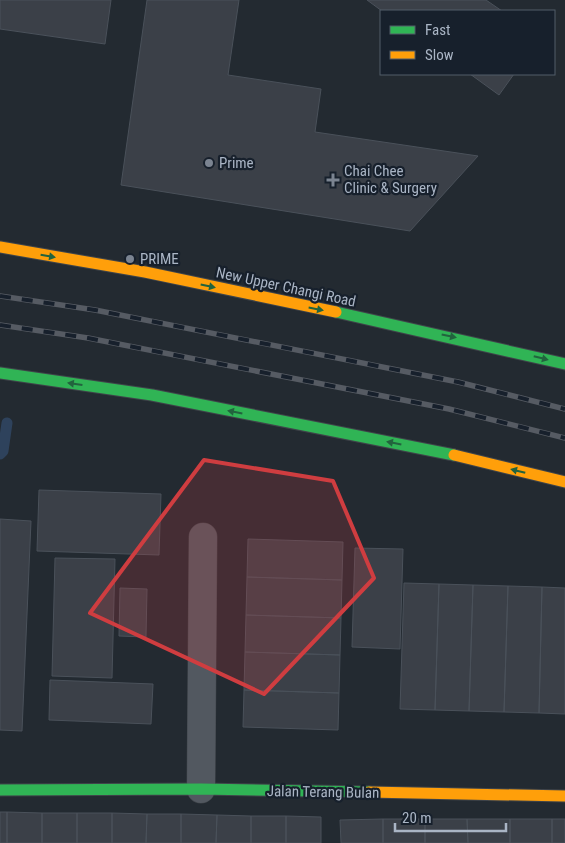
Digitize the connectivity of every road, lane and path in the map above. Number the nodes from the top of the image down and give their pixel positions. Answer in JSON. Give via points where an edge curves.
{"nodes":[{"id":1,"x":0,"y":247,"type":"edge"},
{"id":2,"x":565,"y":364,"type":"edge"},
{"id":3,"x":0,"y":373,"type":"edge"},
{"id":4,"x":565,"y":482,"type":"edge"},
{"id":5,"x":203,"y":537,"type":"dead end"},
{"id":6,"x":201,"y":789,"type":"junction"},
{"id":7,"x":0,"y":790,"type":"edge"},
{"id":8,"x":565,"y":796,"type":"edge"}],
"edges":[{"from":1,"to":2,"type":"main road","name":"New Upper Changi Road","one_way":true,"via":[[145,272]]},
{"from":4,"to":3,"type":"main road","one_way":true,"via":[[442,452],[152,395]]},
{"from":5,"to":6,"type":"street"},
{"from":6,"to":7,"type":"main road","name":"Jalan Terang Bulan"},
{"from":6,"to":8,"type":"main road","name":"Jalan Terang Bulan"}]}
